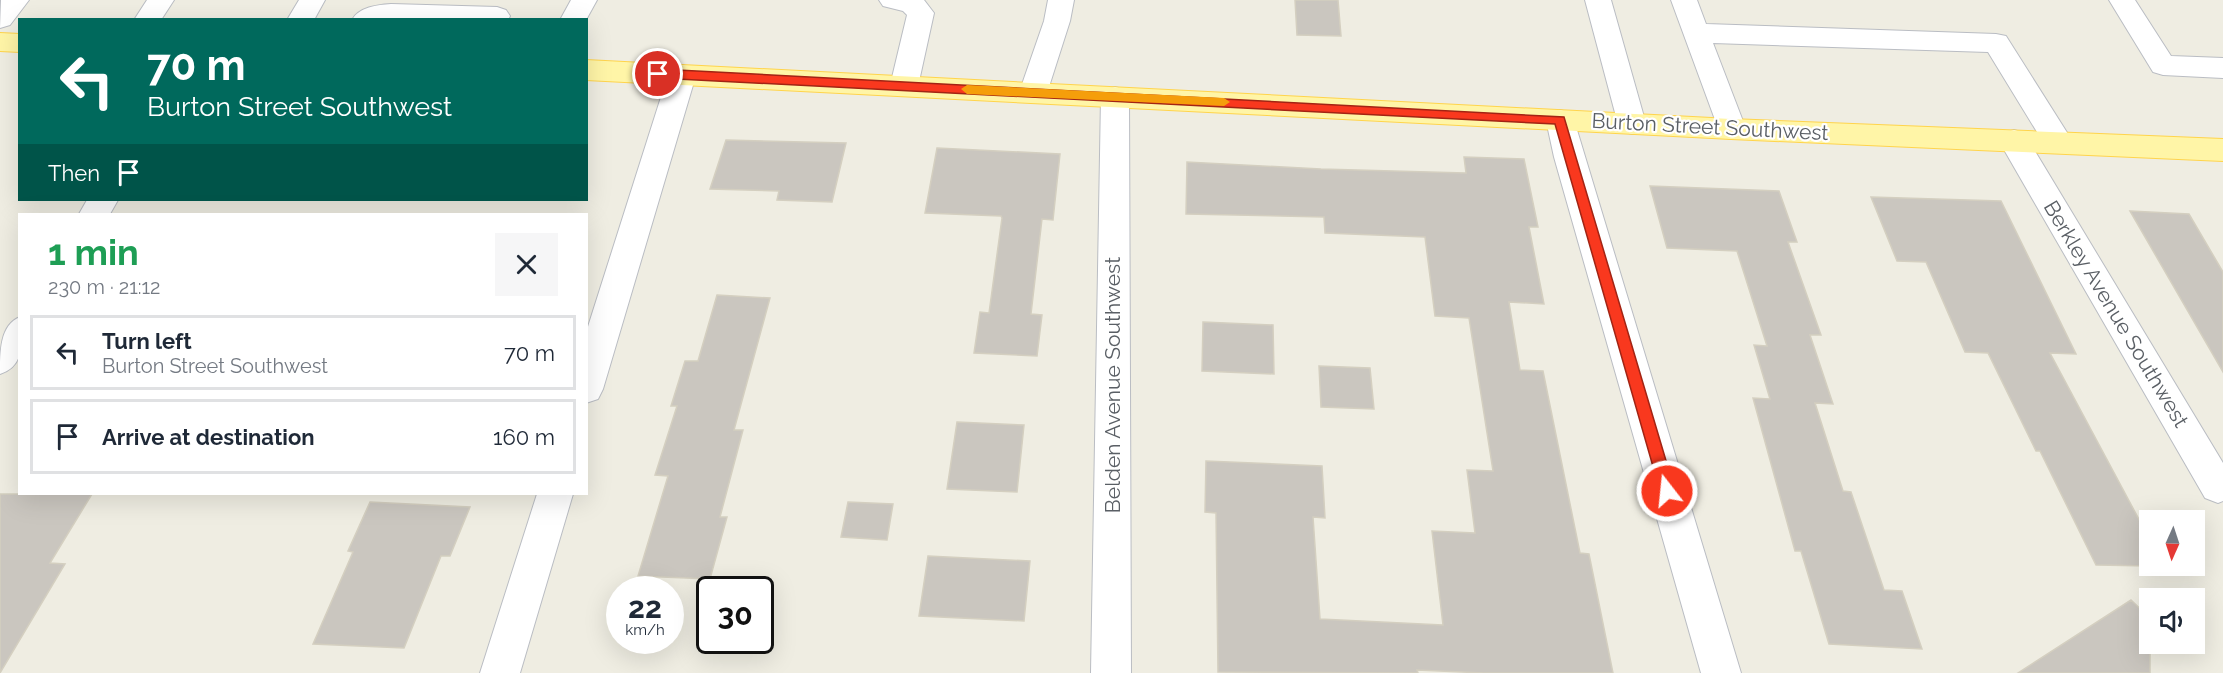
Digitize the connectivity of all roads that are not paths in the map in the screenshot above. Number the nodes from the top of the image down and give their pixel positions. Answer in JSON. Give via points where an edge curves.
{"nodes":[{"id":1,"x":16,"y":0,"type":"edge"},
{"id":2,"x":161,"y":0,"type":"edge"},
{"id":3,"x":312,"y":0,"type":"edge"},
{"id":4,"x":584,"y":0,"type":"edge"},
{"id":5,"x":892,"y":0,"type":"edge"},
{"id":6,"x":1061,"y":0,"type":"edge"},
{"id":7,"x":1598,"y":0,"type":"edge"},
{"id":8,"x":1684,"y":0,"type":"edge"},
{"id":9,"x":2122,"y":0,"type":"edge"},
{"id":10,"x":499,"y":12,"type":"edge"},
{"id":11,"x":148,"y":18,"type":"edge"},
{"id":12,"x":301,"y":18,"type":"edge"},
{"id":13,"x":370,"y":18,"type":"edge"},
{"id":14,"x":574,"y":18,"type":"edge"},
{"id":15,"x":0,"y":19,"type":"edge"},
{"id":16,"x":1695,"y":33,"type":"junction"},
{"id":17,"x":0,"y":42,"type":"edge"},
{"id":18,"x":18,"y":42,"type":"edge"},
{"id":19,"x":2223,"y":68,"type":"edge"},
{"id":20,"x":588,"y":70,"type":"edge"},
{"id":21,"x":682,"y":75,"type":"junction"},
{"id":22,"x":904,"y":86,"type":"junction"},
{"id":23,"x":1033,"y":93,"type":"junction"},
{"id":24,"x":1115,"y":96,"type":"junction"},
{"id":25,"x":1560,"y":120,"type":"junction"},
{"id":26,"x":1632,"y":124,"type":"junction"},
{"id":27,"x":1731,"y":129,"type":"junction"},
{"id":28,"x":2014,"y":141,"type":"junction"},
{"id":29,"x":2058,"y":142,"type":"junction"},
{"id":30,"x":2223,"y":150,"type":"edge"},
{"id":31,"x":18,"y":333,"type":"edge"},
{"id":32,"x":0,"y":360,"type":"edge"},
{"id":33,"x":588,"y":382,"type":"edge"},
{"id":34,"x":2218,"y":487,"type":"dead end"},
{"id":35,"x":555,"y":495,"type":"edge"},
{"id":36,"x":500,"y":673,"type":"edge"},
{"id":37,"x":1111,"y":673,"type":"edge"},
{"id":38,"x":1720,"y":673,"type":"edge"}],
"edges":[{"from":1,"to":15,"type":"street"},
{"from":2,"to":11,"type":"street"},
{"from":3,"to":12,"type":"street"},
{"from":4,"to":14,"type":"street"},
{"from":5,"to":22,"type":"street","via":[[912,4],[921,13]]},
{"from":6,"to":23,"type":"street","via":[[1058,21]]},
{"from":7,"to":26,"type":"street"},
{"from":8,"to":16,"type":"street"},
{"from":9,"to":19,"type":"street","via":[[2163,65]]},
{"from":10,"to":13,"type":"street","via":[[392,13]]},
{"from":16,"to":27,"type":"street"},
{"from":16,"to":29,"type":"street","via":[[1996,43]]},
{"from":17,"to":18,"type":"main road"},
{"from":20,"to":21,"type":"main road","name":"Burton Street Southwest"},
{"from":21,"to":22,"type":"main road","name":"Burton Street Southwest"},
{"from":21,"to":33,"type":"street"},
{"from":22,"to":23,"type":"main road","name":"Burton Street Southwest"},
{"from":23,"to":24,"type":"main road","name":"Burton Street Southwest"},
{"from":24,"to":25,"type":"main road","name":"Burton Street Southwest"},
{"from":24,"to":37,"type":"street","name":"Belden Avenue Southwest"},
{"from":25,"to":26,"type":"main road","name":"Burton Street Southwest"},
{"from":25,"to":38,"type":"street"},
{"from":26,"to":27,"type":"main road","name":"Burton Street Southwest"},
{"from":27,"to":28,"type":"main road","name":"Burton Street Southwest"},
{"from":28,"to":29,"type":"main road","name":"Burton Street Southwest"},
{"from":28,"to":34,"type":"street","name":"Berkley Avenue Southwest"},
{"from":29,"to":30,"type":"main road","name":"Burton Street Southwest"},
{"from":31,"to":32,"type":"street"},
{"from":35,"to":36,"type":"street"}]}
